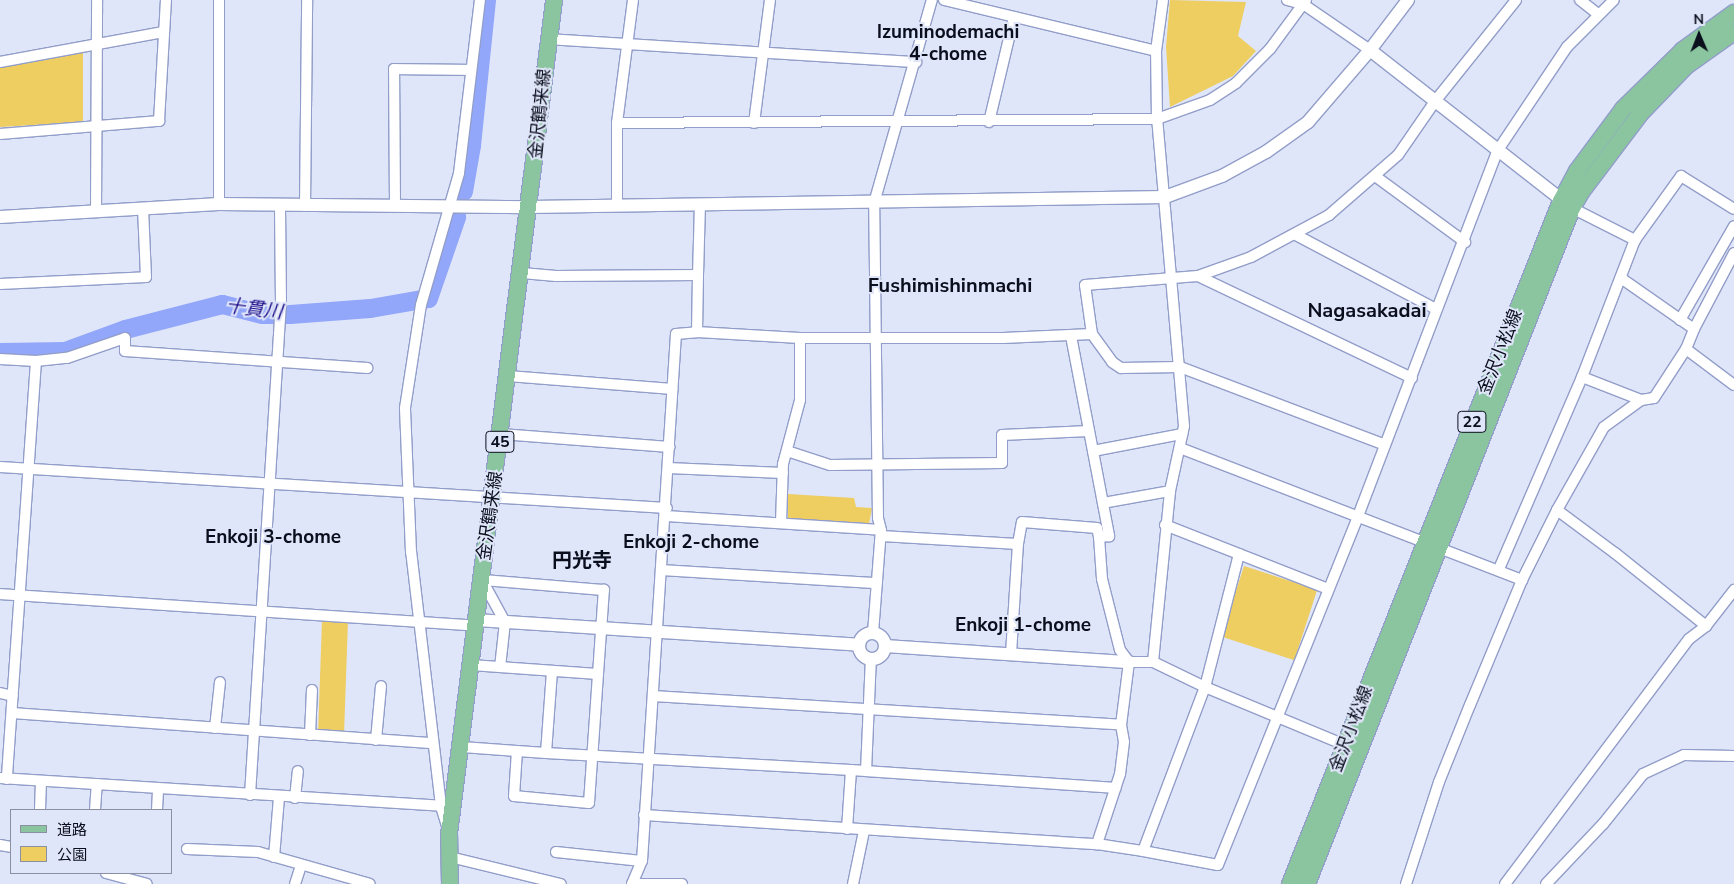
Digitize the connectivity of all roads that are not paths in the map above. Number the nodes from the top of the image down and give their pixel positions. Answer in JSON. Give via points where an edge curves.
{"nodes":[{"id":1,"x":97,"y":0,"type":"edge"},
{"id":2,"x":166,"y":0,"type":"edge"},
{"id":3,"x":219,"y":0,"type":"edge"},
{"id":4,"x":307,"y":0,"type":"edge"},
{"id":5,"x":480,"y":0,"type":"edge"},
{"id":6,"x":554,"y":0,"type":"edge"},
{"id":7,"x":633,"y":0,"type":"edge"},
{"id":8,"x":770,"y":0,"type":"edge"},
{"id":9,"x":932,"y":0,"type":"edge"},
{"id":10,"x":944,"y":0,"type":"edge"},
{"id":11,"x":1163,"y":0,"type":"edge"},
{"id":12,"x":1287,"y":0,"type":"edge"},
{"id":13,"x":1408,"y":0,"type":"edge"},
{"id":14,"x":1516,"y":0,"type":"edge"},
{"id":15,"x":1580,"y":0,"type":"edge"},
{"id":16,"x":1614,"y":0,"type":"edge"},
{"id":17,"x":1304,"y":2,"type":"edge"},
{"id":18,"x":1734,"y":13,"type":"edge"},
{"id":19,"x":1598,"y":14,"type":"junction"},
{"id":20,"x":1014,"y":17,"type":"junction"},
{"id":21,"x":164,"y":32,"type":"junction"},
{"id":22,"x":1734,"y":32,"type":"edge"},
{"id":23,"x":548,"y":39,"type":"junction"},
{"id":24,"x":628,"y":44,"type":"junction"},
{"id":25,"x":97,"y":45,"type":"junction"},
{"id":26,"x":1370,"y":50,"type":"junction"},
{"id":27,"x":1156,"y":51,"type":"junction"},
{"id":28,"x":764,"y":52,"type":"junction"},
{"id":29,"x":0,"y":62,"type":"edge"},
{"id":30,"x":916,"y":62,"type":"junction"},
{"id":31,"x":471,"y":70,"type":"junction"},
{"id":32,"x":1436,"y":100,"type":"junction"},
{"id":33,"x":1158,"y":120,"type":"junction"},
{"id":34,"x":900,"y":121,"type":"junction"},
{"id":35,"x":989,"y":122,"type":"junction"},
{"id":36,"x":617,"y":123,"type":"junction"},
{"id":37,"x":754,"y":123,"type":"junction"},
{"id":38,"x":96,"y":126,"type":"junction"},
{"id":39,"x":0,"y":134,"type":"edge"},
{"id":40,"x":1498,"y":150,"type":"junction"},
{"id":41,"x":1375,"y":176,"type":"junction"},
{"id":42,"x":1165,"y":197,"type":"junction"},
{"id":43,"x":874,"y":203,"type":"junction"},
{"id":44,"x":219,"y":204,"type":"junction"},
{"id":45,"x":616,"y":204,"type":"junction"},
{"id":46,"x":1567,"y":204,"type":"junction"},
{"id":47,"x":280,"y":205,"type":"junction"},
{"id":48,"x":395,"y":205,"type":"junction"},
{"id":49,"x":448,"y":205,"type":"junction"},
{"id":50,"x":700,"y":205,"type":"junction"},
{"id":51,"x":305,"y":206,"type":"junction"},
{"id":52,"x":530,"y":207,"type":"junction"},
{"id":53,"x":143,"y":208,"type":"junction"},
{"id":54,"x":1734,"y":209,"type":"edge"},
{"id":55,"x":96,"y":211,"type":"junction"},
{"id":56,"x":0,"y":217,"type":"edge"},
{"id":57,"x":1734,"y":226,"type":"edge"},
{"id":58,"x":1296,"y":235,"type":"junction"},
{"id":59,"x":1635,"y":240,"type":"junction"},
{"id":60,"x":1465,"y":242,"type":"junction"},
{"id":61,"x":1734,"y":253,"type":"edge"},
{"id":62,"x":522,"y":273,"type":"junction"},
{"id":63,"x":698,"y":275,"type":"junction"},
{"id":64,"x":1198,"y":276,"type":"junction"},
{"id":65,"x":1621,"y":278,"type":"junction"},
{"id":66,"x":1174,"y":280,"type":"junction"},
{"id":67,"x":0,"y":284,"type":"edge"},
{"id":68,"x":1436,"y":309,"type":"junction"},
{"id":69,"x":1680,"y":320,"type":"junction"},
{"id":70,"x":1694,"y":330,"type":"junction"},
{"id":71,"x":697,"y":332,"type":"junction"},
{"id":72,"x":1092,"y":334,"type":"junction"},
{"id":73,"x":876,"y":336,"type":"junction"},
{"id":74,"x":1071,"y":336,"type":"junction"},
{"id":75,"x":800,"y":338,"type":"junction"},
{"id":76,"x":1686,"y":349,"type":"junction"},
{"id":77,"x":0,"y":359,"type":"edge"},
{"id":78,"x":276,"y":360,"type":"junction"},
{"id":79,"x":36,"y":361,"type":"junction"},
{"id":80,"x":1180,"y":367,"type":"junction"},
{"id":81,"x":367,"y":368,"type":"dead end"},
{"id":82,"x":508,"y":376,"type":"junction"},
{"id":83,"x":1582,"y":377,"type":"junction"},
{"id":84,"x":1412,"y":378,"type":"junction"},
{"id":85,"x":1734,"y":385,"type":"edge"},
{"id":86,"x":672,"y":389,"type":"junction"},
{"id":87,"x":1641,"y":400,"type":"junction"},
{"id":88,"x":1089,"y":432,"type":"junction"},
{"id":89,"x":501,"y":434,"type":"junction"},
{"id":90,"x":1182,"y":434,"type":"junction"},
{"id":91,"x":1385,"y":445,"type":"junction"},
{"id":92,"x":669,"y":447,"type":"junction"},
{"id":93,"x":1180,"y":448,"type":"junction"},
{"id":94,"x":787,"y":451,"type":"junction"},
{"id":95,"x":1093,"y":451,"type":"junction"},
{"id":96,"x":878,"y":465,"type":"junction"},
{"id":97,"x":0,"y":467,"type":"edge"},
{"id":98,"x":668,"y":468,"type":"junction"},
{"id":99,"x":29,"y":469,"type":"junction"},
{"id":100,"x":783,"y":473,"type":"junction"},
{"id":101,"x":268,"y":485,"type":"junction"},
{"id":102,"x":1170,"y":491,"type":"junction"},
{"id":103,"x":407,"y":492,"type":"junction"},
{"id":104,"x":493,"y":497,"type":"junction"},
{"id":105,"x":1103,"y":504,"type":"junction"},
{"id":106,"x":1557,"y":510,"type":"junction"},
{"id":107,"x":666,"y":512,"type":"junction"},
{"id":108,"x":1358,"y":516,"type":"junction"},
{"id":109,"x":781,"y":523,"type":"junction"},
{"id":110,"x":1165,"y":525,"type":"junction"},
{"id":111,"x":881,"y":533,"type":"junction"},
{"id":112,"x":1099,"y":537,"type":"junction"},
{"id":113,"x":1425,"y":540,"type":"junction"},
{"id":114,"x":1018,"y":544,"type":"junction"},
{"id":115,"x":1440,"y":547,"type":"junction"},
{"id":116,"x":1239,"y":554,"type":"junction"},
{"id":117,"x":1499,"y":569,"type":"junction"},
{"id":118,"x":662,"y":570,"type":"junction"},
{"id":119,"x":482,"y":580,"type":"junction"},
{"id":120,"x":1522,"y":580,"type":"junction"},
{"id":121,"x":877,"y":583,"type":"junction"},
{"id":122,"x":1328,"y":589,"type":"junction"},
{"id":123,"x":1734,"y":590,"type":"edge"},
{"id":124,"x":0,"y":594,"type":"edge"},
{"id":125,"x":20,"y":595,"type":"junction"},
{"id":126,"x":262,"y":612,"type":"junction"},
{"id":127,"x":419,"y":622,"type":"junction"},
{"id":128,"x":505,"y":622,"type":"junction"},
{"id":129,"x":476,"y":623,"type":"junction"},
{"id":130,"x":1706,"y":626,"type":"junction"},
{"id":131,"x":602,"y":628,"type":"junction"},
{"id":132,"x":657,"y":632,"type":"junction"},
{"id":133,"x":873,"y":633,"type":"junction"},
{"id":134,"x":859,"y":645,"type":"junction"},
{"id":135,"x":884,"y":646,"type":"junction"},
{"id":136,"x":1011,"y":654,"type":"junction"},
{"id":137,"x":871,"y":658,"type":"junction"},
{"id":138,"x":1129,"y":662,"type":"junction"},
{"id":139,"x":1153,"y":662,"type":"junction"},
{"id":140,"x":471,"y":665,"type":"junction"},
{"id":141,"x":500,"y":667,"type":"junction"},
{"id":142,"x":552,"y":671,"type":"junction"},
{"id":143,"x":598,"y":674,"type":"junction"},
{"id":144,"x":220,"y":682,"type":"dead end"},
{"id":145,"x":381,"y":686,"type":"dead end"},
{"id":146,"x":1205,"y":687,"type":"junction"},
{"id":147,"x":312,"y":690,"type":"dead end"},
{"id":148,"x":0,"y":693,"type":"edge"},
{"id":149,"x":13,"y":696,"type":"junction"},
{"id":150,"x":653,"y":696,"type":"junction"},
{"id":151,"x":868,"y":712,"type":"junction"},
{"id":152,"x":12,"y":714,"type":"junction"},
{"id":153,"x":1275,"y":717,"type":"junction"},
{"id":154,"x":1121,"y":725,"type":"junction"},
{"id":155,"x":215,"y":728,"type":"junction"},
{"id":156,"x":254,"y":732,"type":"junction"},
{"id":157,"x":310,"y":735,"type":"junction"},
{"id":158,"x":376,"y":740,"type":"junction"},
{"id":159,"x":433,"y":743,"type":"junction"},
{"id":160,"x":1344,"y":745,"type":"junction"},
{"id":161,"x":462,"y":747,"type":"junction"},
{"id":162,"x":517,"y":751,"type":"junction"},
{"id":163,"x":546,"y":753,"type":"junction"},
{"id":164,"x":593,"y":755,"type":"junction"},
{"id":165,"x":1734,"y":756,"type":"edge"},
{"id":166,"x":648,"y":759,"type":"junction"},
{"id":167,"x":851,"y":770,"type":"junction"},
{"id":168,"x":298,"y":771,"type":"dead end"},
{"id":169,"x":866,"y":771,"type":"junction"},
{"id":170,"x":4,"y":778,"type":"edge"},
{"id":171,"x":41,"y":782,"type":"junction"},
{"id":172,"x":97,"y":784,"type":"junction"},
{"id":173,"x":1115,"y":788,"type":"junction"},
{"id":174,"x":158,"y":789,"type":"junction"},
{"id":175,"x":250,"y":795,"type":"junction"},
{"id":176,"x":279,"y":798,"type":"junction"},
{"id":177,"x":295,"y":798,"type":"junction"},
{"id":178,"x":441,"y":806,"type":"junction"},
{"id":179,"x":40,"y":809,"type":"edge"},
{"id":180,"x":95,"y":809,"type":"edge"},
{"id":181,"x":157,"y":809,"type":"edge"},
{"id":182,"x":644,"y":815,"type":"junction"},
{"id":183,"x":847,"y":830,"type":"junction"},
{"id":184,"x":864,"y":831,"type":"junction"},
{"id":185,"x":449,"y":834,"type":"junction"},
{"id":186,"x":1097,"y":844,"type":"junction"},
{"id":187,"x":187,"y":848,"type":"dead end"},
{"id":188,"x":1143,"y":851,"type":"junction"},
{"id":189,"x":556,"y":852,"type":"dead end"},
{"id":190,"x":274,"y":856,"type":"junction"},
{"id":191,"x":450,"y":857,"type":"junction"},
{"id":192,"x":642,"y":861,"type":"junction"},
{"id":193,"x":301,"y":865,"type":"junction"},
{"id":194,"x":110,"y":874,"type":"edge"},
{"id":195,"x":147,"y":884,"type":"edge"},
{"id":196,"x":296,"y":884,"type":"edge"},
{"id":197,"x":370,"y":884,"type":"edge"},
{"id":198,"x":450,"y":884,"type":"edge"},
{"id":199,"x":561,"y":884,"type":"edge"},
{"id":200,"x":632,"y":884,"type":"edge"},
{"id":201,"x":682,"y":884,"type":"edge"},
{"id":202,"x":853,"y":884,"type":"edge"},
{"id":203,"x":1290,"y":884,"type":"edge"},
{"id":204,"x":1307,"y":884,"type":"edge"},
{"id":205,"x":1406,"y":884,"type":"edge"},
{"id":206,"x":1505,"y":884,"type":"edge"},
{"id":207,"x":1546,"y":884,"type":"edge"}],
"edges":[{"from":1,"to":25,"type":"street"},
{"from":2,"to":21,"type":"street"},
{"from":3,"to":44,"type":"street"},
{"from":4,"to":51,"type":"street"},
{"from":5,"to":31,"type":"street"},
{"from":6,"to":23,"type":"main road","name":"金沢鶴来線","number":"45"},
{"from":7,"to":24,"type":"street"},
{"from":8,"to":28,"type":"street"},
{"from":9,"to":30,"type":"street"},
{"from":10,"to":20,"type":"street"},
{"from":11,"to":27,"type":"street"},
{"from":12,"to":17,"type":"street"},
{"from":13,"to":26,"type":"street"},
{"from":14,"to":32,"type":"street"},
{"from":15,"to":19,"type":"street"},
{"from":16,"to":19,"type":"street"},
{"from":17,"to":26,"type":"street"},
{"from":17,"to":33,"type":"street","via":[[1270,50],[1236,83],[1210,100]]},
{"from":18,"to":46,"type":"main road","name":"金沢小松線","number":"22","via":[[1683,50],[1623,109],[1577,171]]},
{"from":19,"to":40,"type":"street","via":[[1567,47]]},
{"from":20,"to":27,"type":"street"},
{"from":20,"to":35,"type":"street"},
{"from":21,"to":25,"type":"street"},
{"from":21,"to":38,"type":"street","via":[[159,121]]},
{"from":22,"to":46,"type":"main road","name":"金沢小松線","number":"22","via":[[1686,66],[1640,114],[1582,191]]},
{"from":23,"to":24,"type":"street"},
{"from":23,"to":52,"type":"main road","name":"金沢鶴来線","number":"45"},
{"from":24,"to":28,"type":"street"},
{"from":24,"to":36,"type":"street"},
{"from":25,"to":29,"type":"street"},
{"from":25,"to":38,"type":"street"},
{"from":26,"to":32,"type":"street"},
{"from":26,"to":42,"type":"street","via":[[1308,122],[1266,152],[1222,176]]},
{"from":27,"to":33,"type":"street"},
{"from":28,"to":30,"type":"street"},
{"from":28,"to":37,"type":"street"},
{"from":30,"to":34,"type":"street"},
{"from":31,"to":48,"type":"street","via":[[394,69]]},
{"from":31,"to":49,"type":"street","via":[[459,172]]},
{"from":32,"to":40,"type":"street"},
{"from":32,"to":41,"type":"street","via":[[1398,155]]},
{"from":33,"to":35,"type":"street"},
{"from":33,"to":42,"type":"street"},
{"from":34,"to":35,"type":"street"},
{"from":34,"to":37,"type":"street"},
{"from":34,"to":43,"type":"street"},
{"from":36,"to":37,"type":"street"},
{"from":36,"to":45,"type":"street"},
{"from":38,"to":39,"type":"street"},
{"from":38,"to":55,"type":"street"},
{"from":40,"to":46,"type":"street"},
{"from":40,"to":60,"type":"street"},
{"from":41,"to":58,"type":"street","via":[[1316,225]]},
{"from":41,"to":60,"type":"street"},
{"from":42,"to":43,"type":"street"},
{"from":42,"to":66,"type":"street"},
{"from":43,"to":50,"type":"street"},
{"from":43,"to":73,"type":"street"},
{"from":44,"to":47,"type":"street"},
{"from":44,"to":53,"type":"street"},
{"from":45,"to":50,"type":"street"},
{"from":45,"to":52,"type":"street"},
{"from":46,"to":59,"type":"street"},
{"from":46,"to":113,"type":"main road","name":"金沢小松線","number":"22"},
{"from":46,"to":115,"type":"main road","name":"金沢小松線","number":"22"},
{"from":47,"to":51,"type":"street"},
{"from":47,"to":78,"type":"street","via":[[280,314]]},
{"from":48,"to":49,"type":"street"},
{"from":48,"to":51,"type":"street"},
{"from":49,"to":52,"type":"street"},
{"from":49,"to":103,"type":"street","via":[[423,300],[405,408]]},
{"from":50,"to":63,"type":"street"},
{"from":52,"to":62,"type":"main road","name":"金沢鶴来線","number":"45"},
{"from":53,"to":55,"type":"street"},
{"from":53,"to":67,"type":"street","via":[[146,277]]},
{"from":54,"to":59,"type":"street","via":[[1680,176]]},
{"from":55,"to":56,"type":"street"},
{"from":57,"to":69,"type":"street"},
{"from":58,"to":64,"type":"street","via":[[1226,268]]},
{"from":58,"to":68,"type":"street"},
{"from":59,"to":65,"type":"street"},
{"from":60,"to":68,"type":"street"},
{"from":61,"to":70,"type":"street"},
{"from":62,"to":63,"type":"street","via":[[556,276]]},
{"from":62,"to":82,"type":"main road","name":"金沢鶴来線","number":"45"},
{"from":63,"to":71,"type":"street"},
{"from":64,"to":66,"type":"street"},
{"from":64,"to":84,"type":"street"},
{"from":65,"to":69,"type":"street"},
{"from":65,"to":83,"type":"street"},
{"from":66,"to":72,"type":"street","via":[[1085,285]]},
{"from":66,"to":80,"type":"street"},
{"from":68,"to":84,"type":"street"},
{"from":69,"to":70,"type":"street"},
{"from":70,"to":76,"type":"street"},
{"from":71,"to":75,"type":"street"},
{"from":71,"to":86,"type":"street","via":[[676,334]]},
{"from":72,"to":74,"type":"street"},
{"from":72,"to":80,"type":"street","via":[[1112,362],[1121,368]]},
{"from":73,"to":74,"type":"street"},
{"from":73,"to":75,"type":"street"},
{"from":73,"to":96,"type":"street"},
{"from":74,"to":88,"type":"street"},
{"from":75,"to":94,"type":"street","via":[[800,400]]},
{"from":76,"to":85,"type":"street"},
{"from":76,"to":87,"type":"street","via":[[1654,398]]},
{"from":77,"to":79,"type":"street"},
{"from":78,"to":79,"type":"street","via":[[125,351],[125,338],[67,358]]},
{"from":78,"to":81,"type":"street"},
{"from":78,"to":101,"type":"street"},
{"from":79,"to":99,"type":"street"},
{"from":80,"to":90,"type":"street"},
{"from":80,"to":91,"type":"street"},
{"from":82,"to":86,"type":"street"},
{"from":82,"to":89,"type":"main road","name":"金沢鶴来線","number":"45"},
{"from":83,"to":87,"type":"street"},
{"from":83,"to":117,"type":"street"},
{"from":84,"to":91,"type":"street"},
{"from":86,"to":92,"type":"street"},
{"from":87,"to":106,"type":"street","via":[[1604,427]]},
{"from":88,"to":95,"type":"street"},
{"from":88,"to":96,"type":"street","via":[[1002,435],[1002,463]]},
{"from":89,"to":92,"type":"street"},
{"from":89,"to":104,"type":"main road","name":"金沢鶴来線","number":"45"},
{"from":90,"to":93,"type":"street"},
{"from":90,"to":95,"type":"street"},
{"from":91,"to":108,"type":"street"},
{"from":92,"to":98,"type":"street"},
{"from":93,"to":102,"type":"street"},
{"from":93,"to":108,"type":"street"},
{"from":94,"to":96,"type":"street","via":[[830,465]]},
{"from":94,"to":100,"type":"street"},
{"from":95,"to":105,"type":"street"},
{"from":96,"to":111,"type":"street"},
{"from":97,"to":99,"type":"street"},
{"from":98,"to":100,"type":"street"},
{"from":98,"to":107,"type":"street"},
{"from":99,"to":101,"type":"street"},
{"from":99,"to":125,"type":"street"},
{"from":100,"to":109,"type":"street"},
{"from":101,"to":103,"type":"street"},
{"from":101,"to":126,"type":"street"},
{"from":102,"to":105,"type":"street"},
{"from":102,"to":110,"type":"street"},
{"from":103,"to":104,"type":"street"},
{"from":103,"to":127,"type":"street"},
{"from":104,"to":107,"type":"street"},
{"from":104,"to":119,"type":"main road","name":"金沢鶴来線","number":"45"},
{"from":105,"to":112,"type":"street","via":[[1109,536]]},
{"from":106,"to":120,"type":"street"},
{"from":106,"to":130,"type":"street"},
{"from":107,"to":109,"type":"street"},
{"from":107,"to":118,"type":"street"},
{"from":108,"to":113,"type":"street"},
{"from":108,"to":122,"type":"street"},
{"from":109,"to":111,"type":"street"},
{"from":110,"to":116,"type":"street"},
{"from":110,"to":139,"type":"street"},
{"from":111,"to":114,"type":"street"},
{"from":111,"to":121,"type":"street"},
{"from":112,"to":114,"type":"street","via":[[1097,528],[1022,522]]},
{"from":112,"to":138,"type":"street","via":[[1102,579],[1120,650]]},
{"from":113,"to":115,"type":"street"},
{"from":113,"to":160,"type":"main road","name":"金沢小松線","number":"22"},
{"from":114,"to":136,"type":"street"},
{"from":115,"to":117,"type":"street"},
{"from":115,"to":204,"type":"main road","name":"金沢小松線","number":"22"},
{"from":116,"to":122,"type":"street"},
{"from":116,"to":146,"type":"street"},
{"from":117,"to":120,"type":"street"},
{"from":118,"to":121,"type":"street"},
{"from":118,"to":132,"type":"street"},
{"from":119,"to":128,"type":"street"},
{"from":119,"to":129,"type":"main road","name":"金沢鶴来線","number":"45"},
{"from":119,"to":131,"type":"street","via":[[604,590]]},
{"from":120,"to":205,"type":"street","via":[[1439,782]]},
{"from":121,"to":133,"type":"street"},
{"from":122,"to":153,"type":"street"},
{"from":123,"to":130,"type":"street"},
{"from":124,"to":125,"type":"street"},
{"from":125,"to":126,"type":"street"},
{"from":125,"to":149,"type":"street"},
{"from":126,"to":127,"type":"street"},
{"from":126,"to":156,"type":"street"},
{"from":127,"to":129,"type":"street"},
{"from":127,"to":159,"type":"street"},
{"from":128,"to":129,"type":"street"},
{"from":128,"to":131,"type":"street"},
{"from":128,"to":141,"type":"street"},
{"from":129,"to":140,"type":"main road","name":"金沢鶴来線","number":"45"},
{"from":130,"to":206,"type":"street","via":[[1689,639]]},
{"from":131,"to":132,"type":"street"},
{"from":131,"to":143,"type":"street"},
{"from":132,"to":134,"type":"street"},
{"from":132,"to":150,"type":"street"},
{"from":133,"to":134,"type":"street","via":[[865,635]]},
{"from":133,"to":135,"type":"street","via":[[883,639]]},
{"from":134,"to":137,"type":"street","via":[[862,653]]},
{"from":135,"to":136,"type":"street"},
{"from":135,"to":137,"type":"street","via":[[882,653]]},
{"from":136,"to":138,"type":"street"},
{"from":137,"to":151,"type":"street"},
{"from":138,"to":139,"type":"street"},
{"from":138,"to":154,"type":"street"},
{"from":139,"to":146,"type":"street"},
{"from":140,"to":141,"type":"street"},
{"from":140,"to":161,"type":"main road","name":"金沢鶴来線","number":"45"},
{"from":141,"to":142,"type":"street"},
{"from":142,"to":143,"type":"street"},
{"from":142,"to":163,"type":"street"},
{"from":143,"to":164,"type":"street"},
{"from":144,"to":155,"type":"street"},
{"from":145,"to":158,"type":"street"},
{"from":146,"to":153,"type":"street"},
{"from":146,"to":188,"type":"street"},
{"from":147,"to":157,"type":"street"},
{"from":148,"to":149,"type":"street"},
{"from":149,"to":152,"type":"street"},
{"from":150,"to":151,"type":"street"},
{"from":150,"to":166,"type":"street"},
{"from":151,"to":154,"type":"street"},
{"from":151,"to":169,"type":"street"},
{"from":152,"to":155,"type":"street"},
{"from":152,"to":170,"type":"street"},
{"from":153,"to":160,"type":"street"},
{"from":153,"to":188,"type":"street","via":[[1218,865]]},
{"from":154,"to":173,"type":"street","via":[[1124,742]]},
{"from":155,"to":156,"type":"street"},
{"from":156,"to":157,"type":"street"},
{"from":156,"to":175,"type":"street"},
{"from":157,"to":158,"type":"street"},
{"from":158,"to":159,"type":"street"},
{"from":159,"to":178,"type":"street"},
{"from":160,"to":203,"type":"main road","name":"金沢小松線","number":"22"},
{"from":161,"to":162,"type":"street"},
{"from":161,"to":185,"type":"main road","name":"金沢鶴来線","number":"45"},
{"from":162,"to":163,"type":"street"},
{"from":162,"to":164,"type":"street","via":[[514,796],[589,804]]},
{"from":163,"to":164,"type":"street"},
{"from":164,"to":166,"type":"street"},
{"from":165,"to":207,"type":"street","via":[[1684,755],[1643,774],[1603,824]]},
{"from":166,"to":167,"type":"street"},
{"from":166,"to":182,"type":"street"},
{"from":167,"to":169,"type":"street"},
{"from":167,"to":183,"type":"street"},
{"from":168,"to":177,"type":"street"},
{"from":169,"to":173,"type":"street"},
{"from":170,"to":171,"type":"street"},
{"from":171,"to":172,"type":"street"},
{"from":171,"to":179,"type":"street"},
{"from":172,"to":174,"type":"street"},
{"from":172,"to":180,"type":"street"},
{"from":173,"to":186,"type":"street"},
{"from":174,"to":175,"type":"street"},
{"from":174,"to":181,"type":"street"},
{"from":175,"to":176,"type":"street"},
{"from":176,"to":177,"type":"street"},
{"from":176,"to":190,"type":"street"},
{"from":177,"to":178,"type":"street"},
{"from":178,"to":185,"type":"street"},
{"from":182,"to":183,"type":"street"},
{"from":182,"to":192,"type":"street"},
{"from":183,"to":184,"type":"street"},
{"from":184,"to":186,"type":"street"},
{"from":184,"to":202,"type":"street"},
{"from":185,"to":191,"type":"main road","name":"金沢鶴来線","number":"45"},
{"from":186,"to":188,"type":"street"},
{"from":187,"to":190,"type":"street","via":[[258,852]]},
{"from":189,"to":192,"type":"street"},
{"from":190,"to":193,"type":"street"},
{"from":191,"to":198,"type":"main road","name":"金沢鶴来線","number":"45"},
{"from":191,"to":199,"type":"street"},
{"from":192,"to":200,"type":"street"},
{"from":193,"to":196,"type":"street"},
{"from":193,"to":197,"type":"street"},
{"from":194,"to":195,"type":"street"},
{"from":200,"to":201,"type":"street"}]}
